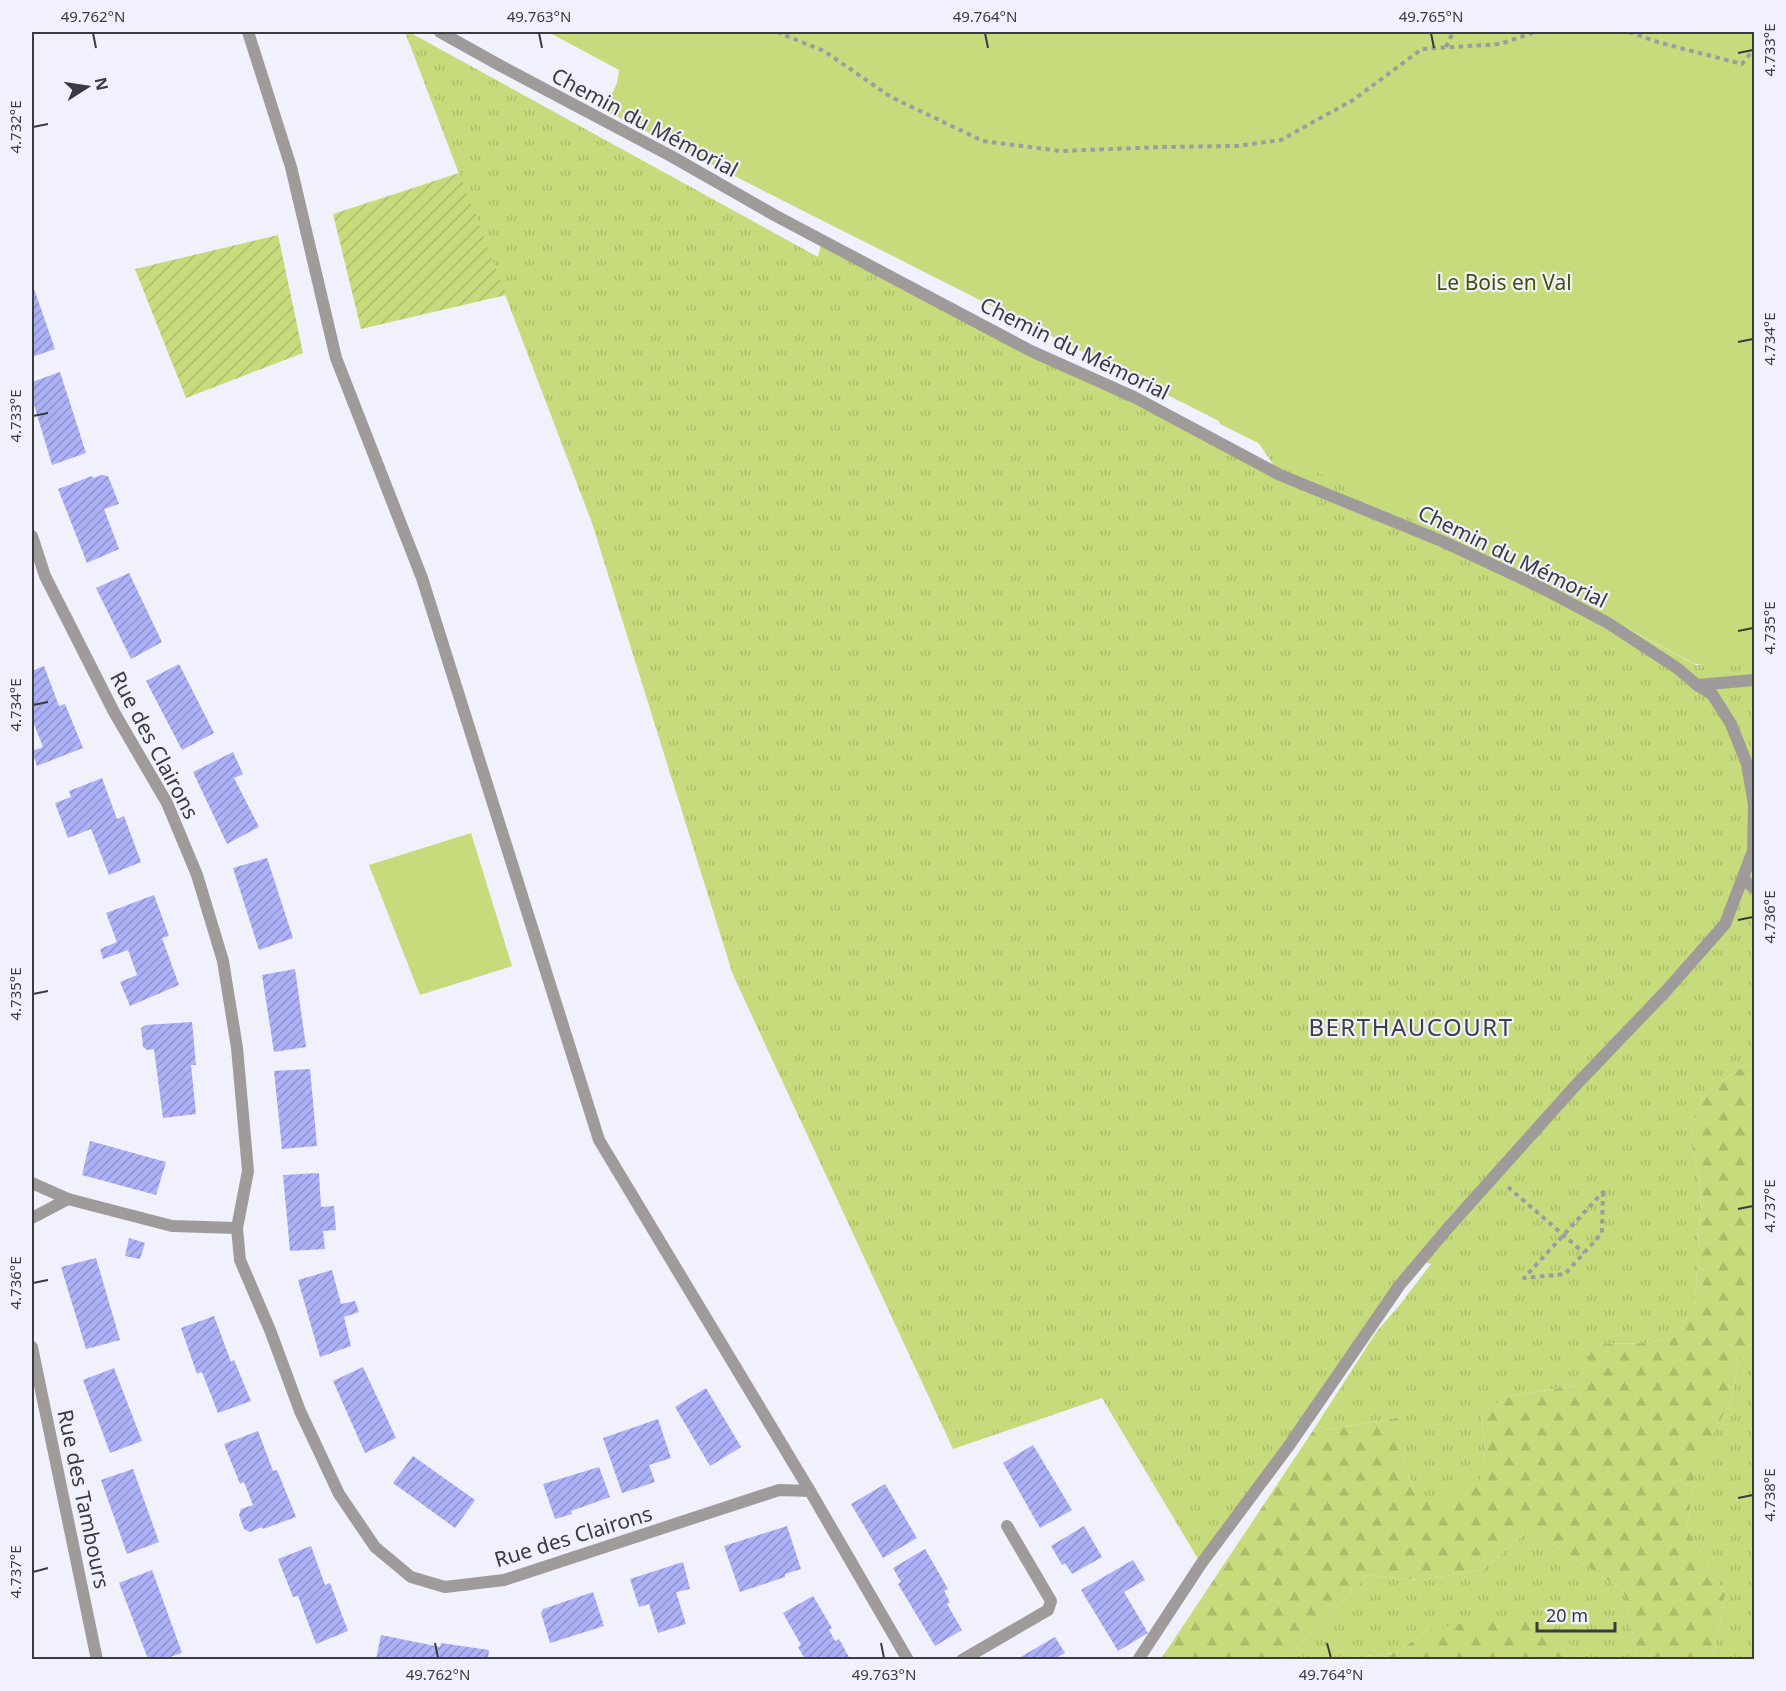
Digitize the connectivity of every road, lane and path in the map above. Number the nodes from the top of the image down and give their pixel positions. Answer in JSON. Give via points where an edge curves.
{"nodes":[{"id":1,"x":248,"y":32,"type":"edge"},
{"id":2,"x":440,"y":32,"type":"edge"},
{"id":3,"x":777,"y":32,"type":"edge"},
{"id":4,"x":1453,"y":32,"type":"edge"},
{"id":5,"x":1535,"y":32,"type":"edge"},
{"id":6,"x":1629,"y":32,"type":"edge"},
{"id":7,"x":1446,"y":47,"type":"junction"},
{"id":8,"x":1755,"y":49,"type":"edge"},
{"id":9,"x":32,"y":536,"type":"edge"},
{"id":10,"x":1755,"y":680,"type":"edge"},
{"id":11,"x":1697,"y":685,"type":"junction"},
{"id":12,"x":1743,"y":879,"type":"junction"},
{"id":13,"x":1755,"y":888,"type":"edge"},
{"id":14,"x":1495,"y":1175,"type":"junction"},
{"id":15,"x":32,"y":1184,"type":"edge"},
{"id":16,"x":68,"y":1199,"type":"junction"},
{"id":17,"x":32,"y":1218,"type":"edge"},
{"id":18,"x":237,"y":1228,"type":"junction"},
{"id":19,"x":1563,"y":1235,"type":"junction"},
{"id":20,"x":1584,"y":1253,"type":"junction"},
{"id":21,"x":32,"y":1347,"type":"edge"},
{"id":22,"x":810,"y":1491,"type":"junction"},
{"id":23,"x":1007,"y":1526,"type":"dead end"},
{"id":24,"x":98,"y":1659,"type":"edge"},
{"id":25,"x":908,"y":1659,"type":"edge"},
{"id":26,"x":962,"y":1659,"type":"edge"},
{"id":27,"x":1138,"y":1659,"type":"edge"}],
"edges":[{"from":1,"to":22,"type":"street","via":[[291,167],[336,358],[422,578],[599,1140]]},
{"from":2,"to":11,"type":"street","name":"Chemin du Mémorial","via":[[1031,351],[1134,398],[1280,475],[1444,542],[1540,587],[1608,623]]},
{"from":3,"to":7,"type":"path","via":[[824,51],[891,97],[982,141],[1061,151],[1237,146],[1281,140],[1353,100],[1422,49]]},
{"from":4,"to":7,"type":"path"},
{"from":5,"to":7,"type":"path","via":[[1500,44]]},
{"from":6,"to":8,"type":"path","via":[[1742,64]]},
{"from":9,"to":18,"type":"street","name":"Rue des Clairons","via":[[50,586],[114,712],[167,802],[197,875],[223,961],[237,1048],[248,1171]]},
{"from":10,"to":11,"type":"street"},
{"from":11,"to":12,"type":"street","name":"Chemin du Mémorial","via":[[1712,694],[1731,724],[1747,764],[1754,805],[1753,851]]},
{"from":12,"to":13,"type":"street"},
{"from":12,"to":14,"type":"street","name":"Chemin du Mémorial","via":[[1725,924]]},
{"from":14,"to":19,"type":"path"},
{"from":14,"to":27,"type":"street","name":"Chemin du Mémorial","via":[[1399,1286]]},
{"from":15,"to":16,"type":"street"},
{"from":16,"to":17,"type":"street"},
{"from":16,"to":18,"type":"street","via":[[172,1226]]},
{"from":18,"to":22,"type":"street","name":"Rue des Clairons","via":[[240,1260],[300,1411],[339,1494],[375,1547],[411,1577],[445,1587],[504,1580],[779,1490]]},
{"from":19,"to":20,"type":"path"},
{"from":19,"to":20,"type":"path","via":[[1603,1192],[1602,1233]]},
{"from":19,"to":20,"type":"path","via":[[1524,1278],[1565,1274]]},
{"from":21,"to":24,"type":"street","name":"Rue des Tambours"},
{"from":22,"to":25,"type":"street"},
{"from":23,"to":26,"type":"street","via":[[1051,1601],[1048,1610]]}]}
